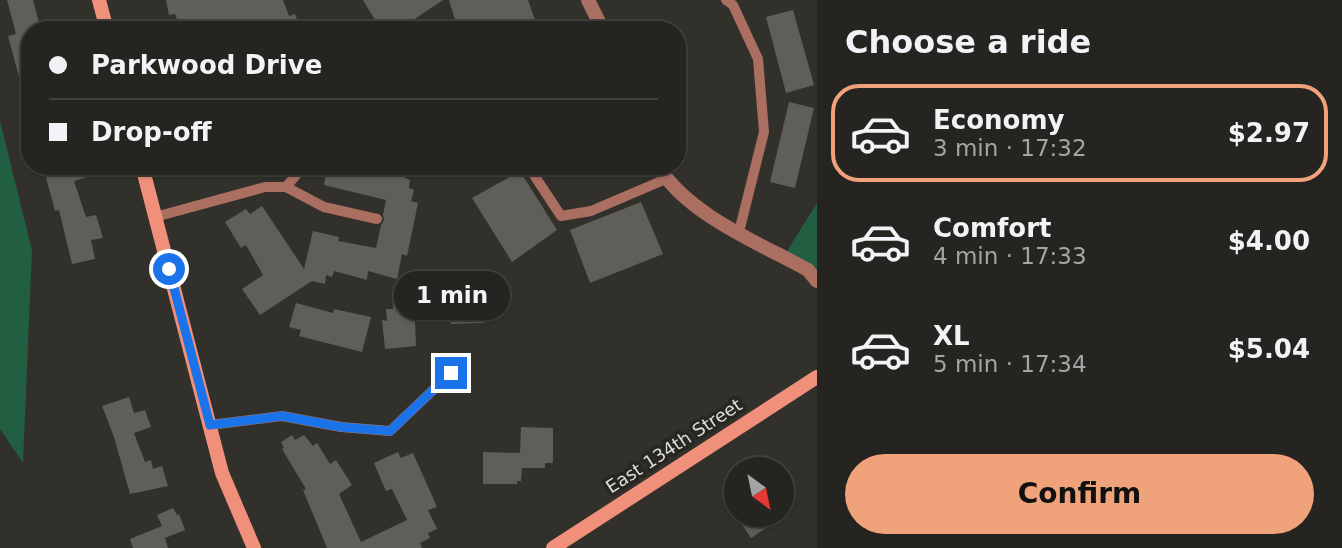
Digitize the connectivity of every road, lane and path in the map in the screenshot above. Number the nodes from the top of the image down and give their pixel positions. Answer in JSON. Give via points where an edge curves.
{"nodes":[{"id":1,"x":99,"y":0,"type":"edge"},
{"id":2,"x":588,"y":0,"type":"edge"},
{"id":3,"x":726,"y":0,"type":"edge"},
{"id":4,"x":105,"y":21,"type":"edge"},
{"id":5,"x":598,"y":21,"type":"edge"},
{"id":6,"x":144,"y":175,"type":"edge"},
{"id":7,"x":296,"y":175,"type":"edge"},
{"id":8,"x":534,"y":175,"type":"edge"},
{"id":9,"x":664,"y":175,"type":"edge"},
{"id":10,"x":666,"y":179,"type":"junction"},
{"id":11,"x":286,"y":187,"type":"junction"},
{"id":12,"x":155,"y":216,"type":"junction"},
{"id":13,"x":377,"y":219,"type":"dead end"},
{"id":14,"x":739,"y":232,"type":"junction"},
{"id":15,"x":817,"y":281,"type":"edge"},
{"id":16,"x":451,"y":373,"type":"dead end"},
{"id":17,"x":817,"y":377,"type":"edge"},
{"id":18,"x":210,"y":425,"type":"junction"},
{"id":19,"x":254,"y":548,"type":"edge"},
{"id":20,"x":553,"y":548,"type":"edge"}],
"edges":[{"from":1,"to":4,"type":"street"},
{"from":2,"to":5,"type":"street"},
{"from":3,"to":14,"type":"lane","via":[[733,5],[758,59],[764,132]]},
{"from":6,"to":12,"type":"street"},
{"from":7,"to":11,"type":"lane"},
{"from":8,"to":10,"type":"lane","via":[[561,216],[591,211]]},
{"from":9,"to":10,"type":"street"},
{"from":10,"to":14,"type":"street","via":[[705,214]]},
{"from":11,"to":12,"type":"lane","via":[[265,187]]},
{"from":11,"to":13,"type":"lane","via":[[324,207]]},
{"from":12,"to":18,"type":"street"},
{"from":14,"to":15,"type":"street","via":[[808,270]]},
{"from":16,"to":18,"type":"lane","via":[[390,431],[282,416]]},
{"from":17,"to":20,"type":"street","name":"East 134th Street"},
{"from":18,"to":19,"type":"street","via":[[222,473]]}]}
